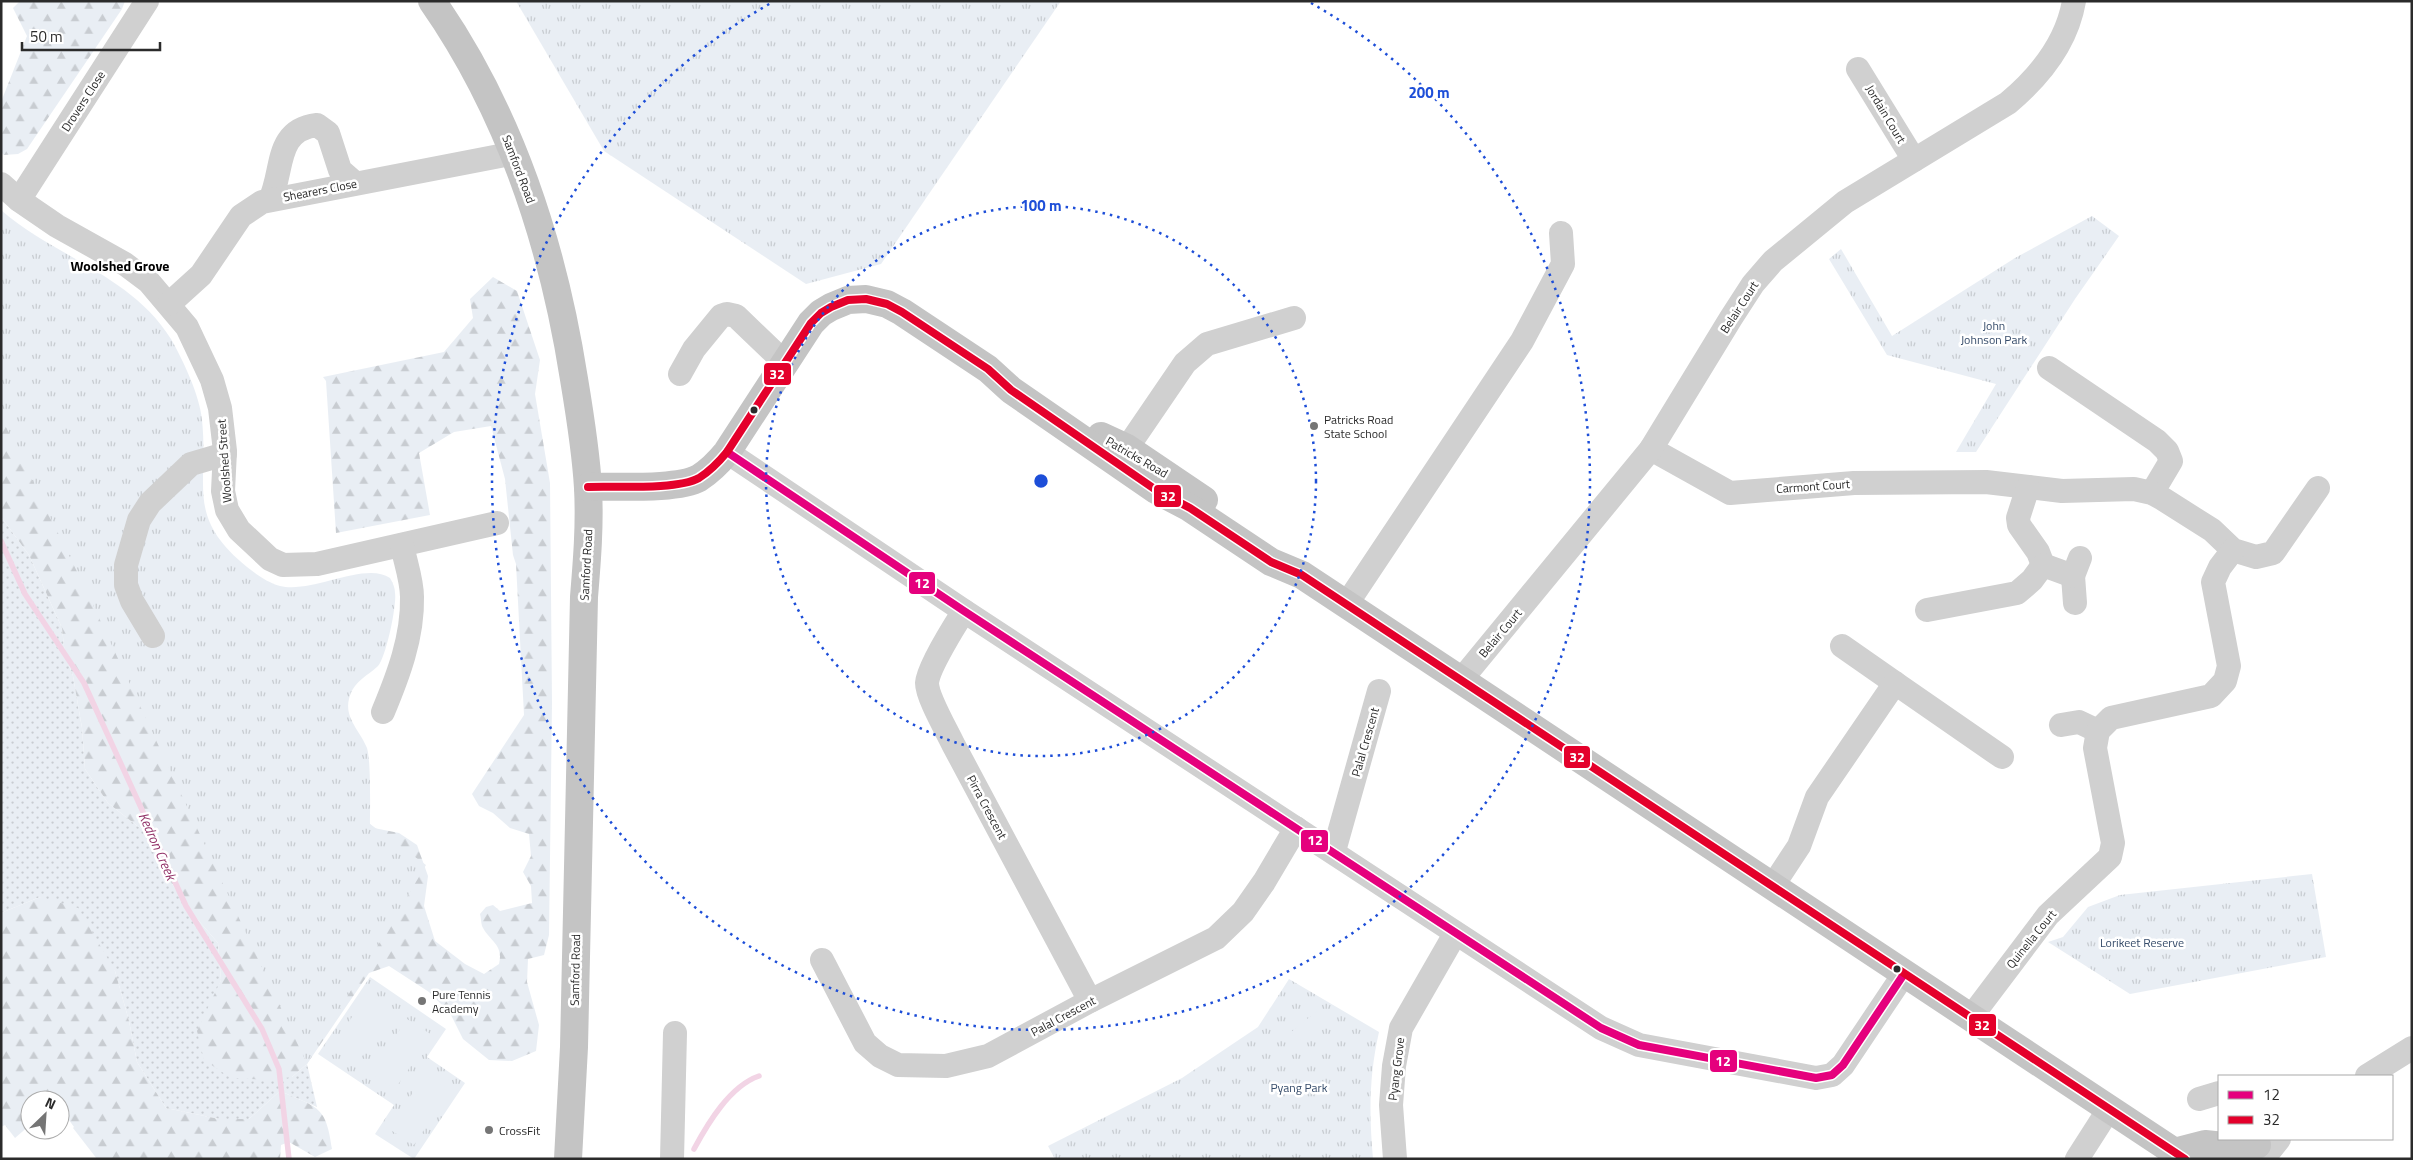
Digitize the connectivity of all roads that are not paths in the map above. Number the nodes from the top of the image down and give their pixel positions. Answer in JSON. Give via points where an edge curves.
{"nodes":[{"id":1,"x":147,"y":1,"type":"edge"},
{"id":2,"x":432,"y":1,"type":"edge"},
{"id":3,"x":2074,"y":1,"type":"edge"},
{"id":4,"x":1858,"y":68,"type":"dead end"},
{"id":5,"x":515,"y":153,"type":"junction"},
{"id":6,"x":1914,"y":160,"type":"junction"},
{"id":7,"x":355,"y":183,"type":"junction"},
{"id":8,"x":1,"y":184,"type":"edge"},
{"id":9,"x":19,"y":200,"type":"junction"},
{"id":10,"x":270,"y":200,"type":"junction"},
{"id":11,"x":1561,"y":233,"type":"dead end"},
{"id":12,"x":169,"y":304,"type":"junction"},
{"id":13,"x":1294,"y":318,"type":"dead end"},
{"id":14,"x":785,"y":363,"type":"junction"},
{"id":15,"x":2049,"y":368,"type":"dead end"},
{"id":16,"x":988,"y":369,"type":"junction"},
{"id":17,"x":680,"y":374,"type":"dead end"},
{"id":18,"x":1127,"y":448,"type":"junction"},
{"id":19,"x":1651,"y":450,"type":"junction"},
{"id":20,"x":727,"y":452,"type":"junction"},
{"id":21,"x":225,"y":454,"type":"junction"},
{"id":22,"x":588,"y":487,"type":"junction"},
{"id":23,"x":2028,"y":487,"type":"junction"},
{"id":24,"x":2318,"y":488,"type":"dead end"},
{"id":25,"x":2152,"y":493,"type":"junction"},
{"id":26,"x":497,"y":523,"type":"dead end"},
{"id":27,"x":402,"y":544,"type":"junction"},
{"id":28,"x":2233,"y":550,"type":"junction"},
{"id":29,"x":2043,"y":565,"type":"junction"},
{"id":30,"x":1302,"y":575,"type":"junction"},
{"id":31,"x":2075,"y":603,"type":"dead end"},
{"id":32,"x":1346,"y":605,"type":"junction"},
{"id":33,"x":964,"y":610,"type":"junction"},
{"id":34,"x":1927,"y":610,"type":"dead end"},
{"id":35,"x":153,"y":636,"type":"dead end"},
{"id":36,"x":1842,"y":646,"type":"dead end"},
{"id":37,"x":1461,"y":680,"type":"junction"},
{"id":38,"x":1895,"y":683,"type":"junction"},
{"id":39,"x":1379,"y":692,"type":"dead end"},
{"id":40,"x":383,"y":712,"type":"dead end"},
{"id":41,"x":2061,"y":725,"type":"dead end"},
{"id":42,"x":2098,"y":731,"type":"junction"},
{"id":43,"x":2002,"y":757,"type":"dead end"},
{"id":44,"x":1296,"y":828,"type":"junction"},
{"id":45,"x":1334,"y":851,"type":"junction"},
{"id":46,"x":1772,"y":887,"type":"junction"},
{"id":47,"x":1456,"y":934,"type":"junction"},
{"id":48,"x":822,"y":960,"type":"dead end"},
{"id":49,"x":1904,"y":974,"type":"junction"},
{"id":50,"x":1090,"y":1001,"type":"junction"},
{"id":51,"x":1971,"y":1017,"type":"junction"},
{"id":52,"x":674,"y":1033,"type":"dead end"},
{"id":53,"x":2412,"y":1048,"type":"edge"},
{"id":54,"x":2369,"y":1075,"type":"edge"},
{"id":55,"x":2109,"y":1109,"type":"junction"},
{"id":56,"x":2263,"y":1148,"type":"edge"},
{"id":57,"x":2179,"y":1155,"type":"edge"},
{"id":58,"x":568,"y":1159,"type":"edge"},
{"id":59,"x":672,"y":1159,"type":"edge"},
{"id":60,"x":1395,"y":1159,"type":"edge"},
{"id":61,"x":2077,"y":1159,"type":"edge"}],
"edges":[{"from":1,"to":9,"type":"street","name":"Drovers Close"},
{"from":2,"to":5,"type":"main road","name":"Samford Road","via":[[479,80]]},
{"from":3,"to":6,"type":"street","name":"Belair Court","via":[[2066,29],[2030,84],[2008,103]]},
{"from":4,"to":6,"type":"street","name":"Jordain Court"},
{"from":5,"to":7,"type":"street","name":"Shearers Close"},
{"from":5,"to":22,"type":"main road","name":"Samford Road","via":[[539,220],[558,292],[580,417]]},
{"from":6,"to":19,"type":"street","name":"Belair Court","via":[[1845,202],[1773,261],[1740,304]]},
{"from":7,"to":10,"type":"street","name":"Shearers Close"},
{"from":7,"to":10,"type":"street","via":[[340,170],[328,133],[317,125],[305,126],[295,131],[283,152],[276,188]]},
{"from":8,"to":9,"type":"street","name":"Woolshed Street"},
{"from":9,"to":12,"type":"street","name":"Woolshed Street","via":[[57,226],[125,264],[149,282]]},
{"from":10,"to":12,"type":"street","name":"Shearers Close","via":[[241,216],[201,275]]},
{"from":11,"to":32,"type":"street","via":[[1563,264],[1522,341]]},
{"from":12,"to":21,"type":"street","name":"Woolshed Street","via":[[187,327],[212,380],[220,408]]},
{"from":13,"to":18,"type":"street","via":[[1207,344],[1185,363]]},
{"from":14,"to":16,"type":"main road","name":"Patricks Road","via":[[821,313],[848,300],[866,299],[887,304]]},
{"from":14,"to":17,"type":"street","via":[[736,316],[727,314],[721,316],[694,350]]},
{"from":14,"to":20,"type":"main road"},
{"from":15,"to":25,"type":"street","via":[[2167,451],[2171,461]]},
{"from":16,"to":18,"type":"main road","name":"Patricks Road","via":[[1017,380],[1101,436]]},
{"from":16,"to":30,"type":"main road","name":"Patricks Road","via":[[1011,390],[1150,486],[1190,508],[1271,562]]},
{"from":18,"to":30,"type":"main road","name":"Patricks Road","via":[[1279,550]]},
{"from":19,"to":23,"type":"street","name":"Carmont Court","via":[[1730,493],[1854,483],[1986,482]]},
{"from":19,"to":37,"type":"street","name":"Belair Court"},
{"from":20,"to":22,"type":"main road","via":[[715,466],[682,484]]},
{"from":20,"to":33,"type":"street"},
{"from":21,"to":27,"type":"street","name":"Woolshed Street","via":[[223,492],[227,510],[239,530],[270,559],[283,565],[301,565]]},
{"from":21,"to":35,"type":"street","via":[[191,464],[150,503],[138,520],[126,565],[126,585]]},
{"from":22,"to":58,"type":"main road","name":"Samford Road"},
{"from":23,"to":25,"type":"street","name":"Carmont Court","via":[[2062,491],[2134,489]]},
{"from":23,"to":29,"type":"street","via":[[2018,518],[2019,526],[2038,552]]},
{"from":24,"to":28,"type":"street","via":[[2273,553],[2256,557]]},
{"from":25,"to":28,"type":"street","via":[[2212,530]]},
{"from":26,"to":27,"type":"street","name":"Woolshed Street"},
{"from":27,"to":40,"type":"street","via":[[412,597],[408,636],[398,676]]},
{"from":28,"to":42,"type":"street","via":[[2213,582],[2229,666],[2225,681],[2211,696],[2111,718]]},
{"from":29,"to":31,"type":"street","via":[[2077,567]]},
{"from":29,"to":34,"type":"street","via":[[2017,593]]},
{"from":30,"to":32,"type":"main road","name":"Patricks Road"},
{"from":32,"to":37,"type":"main road","name":"Patricks Road"},
{"from":33,"to":44,"type":"street"},
{"from":33,"to":50,"type":"street","name":"Pirra Crescent","via":[[927,683],[953,744]]},
{"from":36,"to":38,"type":"street"},
{"from":37,"to":46,"type":"main road","name":"Patricks Road"},
{"from":38,"to":43,"type":"street"},
{"from":38,"to":46,"type":"street","via":[[1817,797],[1799,846]]},
{"from":39,"to":45,"type":"street","name":"Palal Crescent"},
{"from":41,"to":42,"type":"street","via":[[2079,722]]},
{"from":42,"to":51,"type":"street","name":"Quinella Court","via":[[2095,748],[2113,843],[2110,858],[2048,915]]},
{"from":44,"to":45,"type":"street"},
{"from":44,"to":50,"type":"street","name":"Palal Crescent","via":[[1243,912],[1216,938]]},
{"from":45,"to":47,"type":"street"},
{"from":46,"to":49,"type":"main road","name":"Patricks Road"},
{"from":47,"to":49,"type":"street","via":[[1601,1028],[1639,1044],[1816,1078],[1832,1075],[1843,1065]]},
{"from":47,"to":60,"type":"street","name":"Pyang Grove","via":[[1401,1028],[1391,1104]]},
{"from":48,"to":50,"type":"street","name":"Palal Crescent","via":[[865,1043],[898,1066],[946,1066],[988,1056]]},
{"from":49,"to":51,"type":"main road","name":"Patricks Road"},
{"from":51,"to":55,"type":"main road","name":"Patricks Road"},
{"from":52,"to":59,"type":"street"},
{"from":53,"to":54,"type":"street"},
{"from":55,"to":57,"type":"main road","name":"Patricks Road"},
{"from":55,"to":61,"type":"street"},
{"from":56,"to":57,"type":"main road","via":[[2205,1144]]}]}
